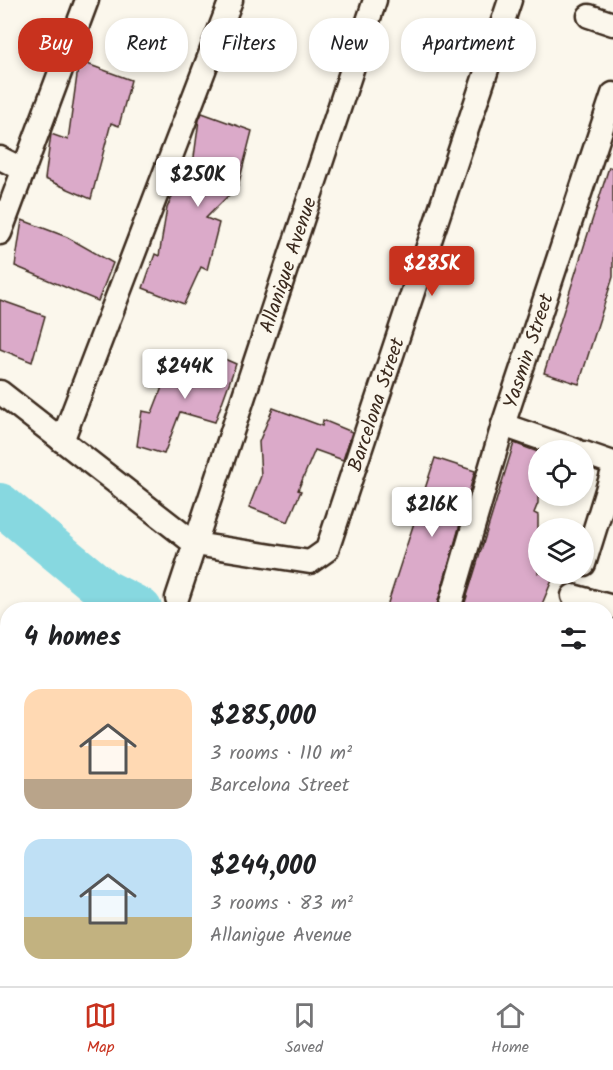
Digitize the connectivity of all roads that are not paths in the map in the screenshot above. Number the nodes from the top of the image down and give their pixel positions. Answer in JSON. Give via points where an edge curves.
{"nodes":[{"id":1,"x":87,"y":0,"type":"edge"},
{"id":2,"x":231,"y":0,"type":"edge"},
{"id":3,"x":375,"y":0,"type":"edge"},
{"id":4,"x":510,"y":0,"type":"edge"},
{"id":5,"x":589,"y":16,"type":"dead end"},
{"id":6,"x":613,"y":24,"type":"edge"},
{"id":7,"x":613,"y":94,"type":"edge"},
{"id":8,"x":0,"y":158,"type":"edge"},
{"id":9,"x":22,"y":169,"type":"junction"},
{"id":10,"x":0,"y":233,"type":"edge"},
{"id":11,"x":0,"y":392,"type":"edge"},
{"id":12,"x":503,"y":425,"type":"junction"},
{"id":13,"x":546,"y":440,"type":"edge"},
{"id":14,"x":62,"y":441,"type":"junction"},
{"id":15,"x":594,"y":456,"type":"edge"},
{"id":16,"x":613,"y":463,"type":"edge"},
{"id":17,"x":613,"y":471,"type":"edge"},
{"id":18,"x":594,"y":532,"type":"edge"},
{"id":19,"x":195,"y":544,"type":"junction"},
{"id":20,"x":577,"y":584,"type":"edge"},
{"id":21,"x":177,"y":598,"type":"dead end"},
{"id":22,"x":451,"y":602,"type":"edge"},
{"id":23,"x":571,"y":602,"type":"edge"}],
"edges":[{"from":1,"to":9,"type":"street"},
{"from":2,"to":14,"type":"street"},
{"from":3,"to":19,"type":"street","name":"Allanigue Avenue"},
{"from":4,"to":19,"type":"street","name":"Barcelona Street","via":[[327,550],[310,562]]},
{"from":5,"to":6,"type":"street"},
{"from":7,"to":12,"type":"street","name":"Yasmin Street"},
{"from":8,"to":9,"type":"street"},
{"from":9,"to":10,"type":"street"},
{"from":11,"to":14,"type":"street"},
{"from":12,"to":13,"type":"street"},
{"from":12,"to":22,"type":"street","name":"Yasmin Street"},
{"from":14,"to":19,"type":"street"},
{"from":15,"to":16,"type":"street"},
{"from":17,"to":18,"type":"street"},
{"from":19,"to":21,"type":"street","name":"Allanigue Avenue"},
{"from":20,"to":23,"type":"street"}]}
